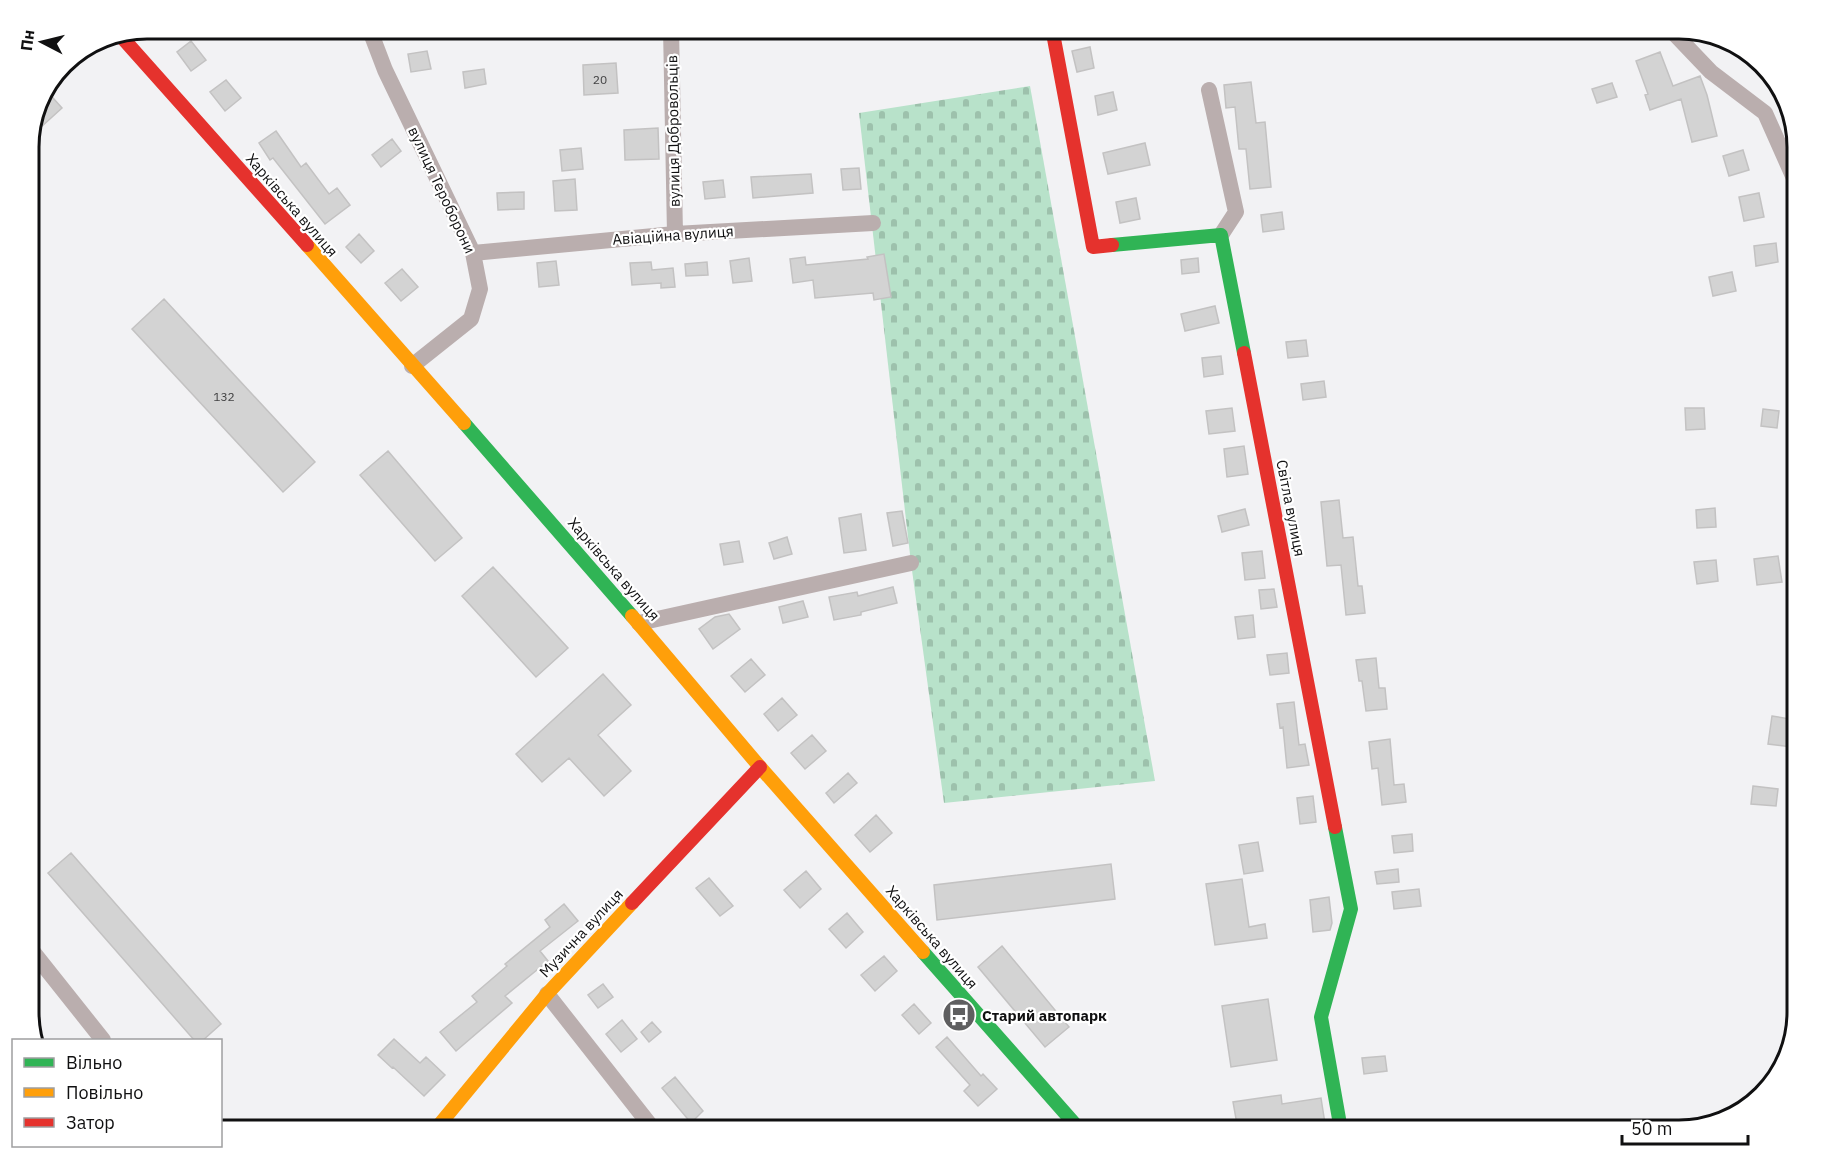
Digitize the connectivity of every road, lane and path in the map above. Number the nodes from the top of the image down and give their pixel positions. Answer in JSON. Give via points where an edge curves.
{"nodes":[{"id":1,"x":373,"y":39,"type":"edge"},
{"id":2,"x":671,"y":39,"type":"edge"},
{"id":3,"x":1054,"y":39,"type":"edge"},
{"id":4,"x":1680,"y":39,"type":"edge"},
{"id":5,"x":126,"y":42,"type":"edge"},
{"id":6,"x":1209,"y":90,"type":"dead end"},
{"id":7,"x":1787,"y":162,"type":"edge"},
{"id":8,"x":873,"y":223,"type":"dead end"},
{"id":9,"x":675,"y":234,"type":"junction"},
{"id":10,"x":1221,"y":235,"type":"junction"},
{"id":11,"x":473,"y":253,"type":"junction"},
{"id":12,"x":412,"y":366,"type":"junction"},
{"id":13,"x":911,"y":563,"type":"dead end"},
{"id":14,"x":639,"y":623,"type":"junction"},
{"id":15,"x":760,"y":767,"type":"junction"},
{"id":16,"x":39,"y":960,"type":"edge"},
{"id":17,"x":547,"y":993,"type":"junction"},
{"id":18,"x":101,"y":1039,"type":"edge"},
{"id":19,"x":444,"y":1120,"type":"edge"},
{"id":20,"x":645,"y":1120,"type":"edge"},
{"id":21,"x":1070,"y":1120,"type":"edge"},
{"id":22,"x":1339,"y":1120,"type":"edge"}],
"edges":[{"from":1,"to":11,"type":"street","name":"вулиця Тероборони"},
{"from":2,"to":9,"type":"street","name":"вулиця Добровольців"},
{"from":3,"to":10,"type":"street","via":[[1093,247]]},
{"from":4,"to":7,"type":"street","via":[[1711,72],[1765,113]]},
{"from":5,"to":12,"type":"street","name":"Харківська вулиця"},
{"from":6,"to":10,"type":"street","via":[[1236,212]]},
{"from":8,"to":9,"type":"street","name":"Авіаційна вулиця"},
{"from":9,"to":11,"type":"street","name":"Авіаційна вулиця"},
{"from":10,"to":22,"type":"street","name":"Світла вулиця","via":[[1351,909],[1321,1017]]},
{"from":11,"to":12,"type":"street","name":"вулиця Тероборони","via":[[480,289],[471,319]]},
{"from":12,"to":14,"type":"street","name":"Харківська вулиця"},
{"from":13,"to":14,"type":"street"},
{"from":14,"to":15,"type":"street","name":"Харківська вулиця"},
{"from":15,"to":17,"type":"street","name":"Музична вулиця"},
{"from":15,"to":21,"type":"street","name":"Харківська вулиця"},
{"from":16,"to":18,"type":"street"},
{"from":17,"to":19,"type":"street","name":"Музична вулиця"},
{"from":17,"to":20,"type":"street"}]}
